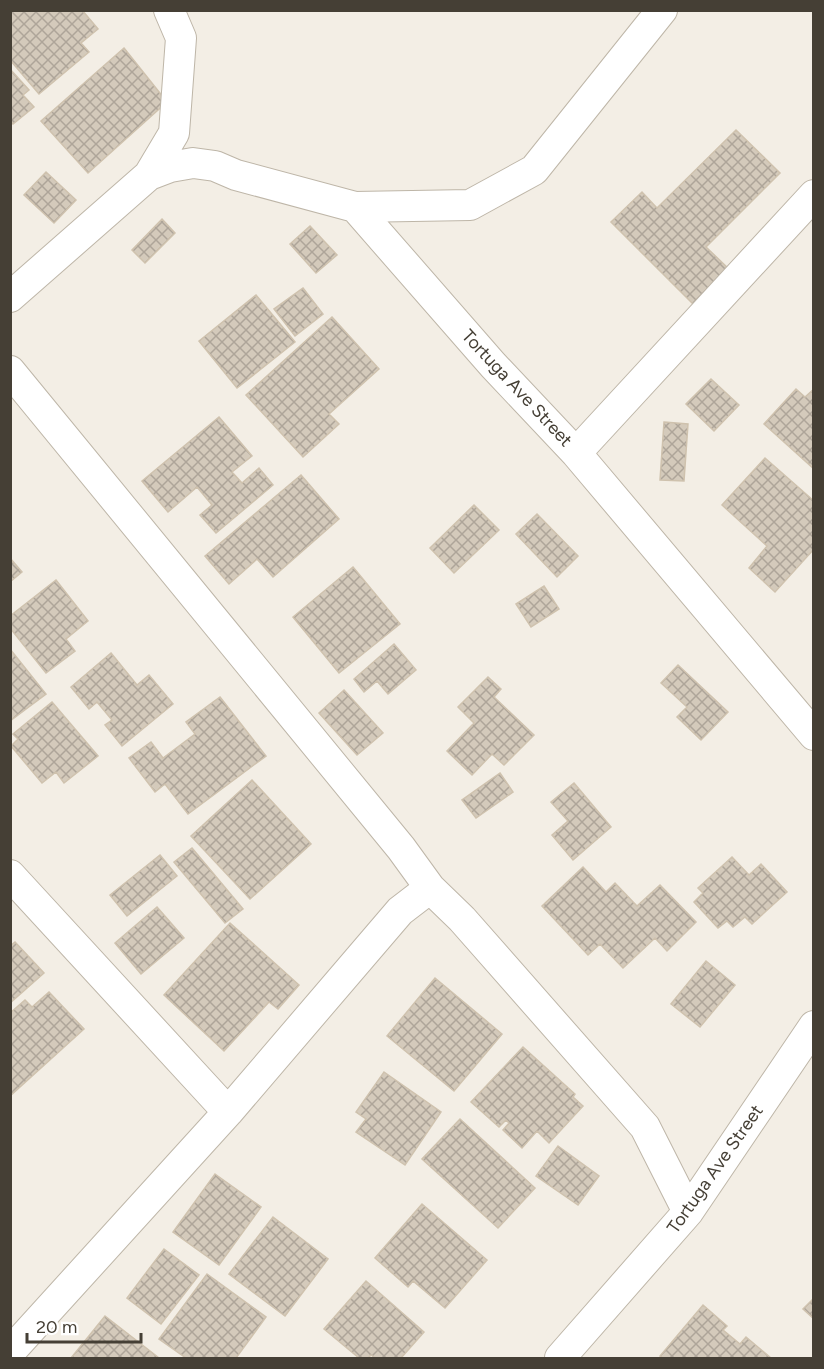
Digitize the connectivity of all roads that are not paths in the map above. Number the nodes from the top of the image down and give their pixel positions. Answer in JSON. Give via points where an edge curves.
{"nodes":[{"id":1,"x":169,"y":10,"type":"edge"},
{"id":2,"x":662,"y":10,"type":"edge"},
{"id":3,"x":149,"y":175,"type":"junction"},
{"id":4,"x":813,"y":195,"type":"edge"},
{"id":5,"x":355,"y":207,"type":"junction"},
{"id":6,"x":10,"y":297,"type":"edge"},
{"id":7,"x":10,"y":371,"type":"edge"},
{"id":8,"x":576,"y":453,"type":"junction"},
{"id":9,"x":813,"y":735,"type":"edge"},
{"id":10,"x":10,"y":875,"type":"edge"},
{"id":11,"x":430,"y":888,"type":"junction"},
{"id":12,"x":813,"y":1026,"type":"edge"},
{"id":13,"x":228,"y":1112,"type":"junction"},
{"id":14,"x":688,"y":1212,"type":"junction"},
{"id":15,"x":10,"y":1352,"type":"edge"},
{"id":16,"x":560,"y":1359,"type":"edge"}],
"edges":[{"from":1,"to":3,"type":"street","via":[[181,38],[174,133]]},
{"from":2,"to":5,"type":"street","via":[[534,170],[470,205]]},
{"from":3,"to":5,"type":"street","via":[[170,166],[215,166]]},
{"from":3,"to":6,"type":"street"},
{"from":4,"to":8,"type":"street"},
{"from":5,"to":8,"type":"street","name":"Tortuga Ave Street"},
{"from":7,"to":11,"type":"street"},
{"from":8,"to":9,"type":"street","name":"Tortuga Ave Street"},
{"from":10,"to":13,"type":"street"},
{"from":11,"to":13,"type":"street","via":[[400,911]]},
{"from":11,"to":14,"type":"street","via":[[462,919],[645,1127]]},
{"from":12,"to":14,"type":"street","name":"Tortuga Ave Street"},
{"from":13,"to":15,"type":"street"},
{"from":14,"to":16,"type":"street","name":"Tortuga Ave Street"}]}
